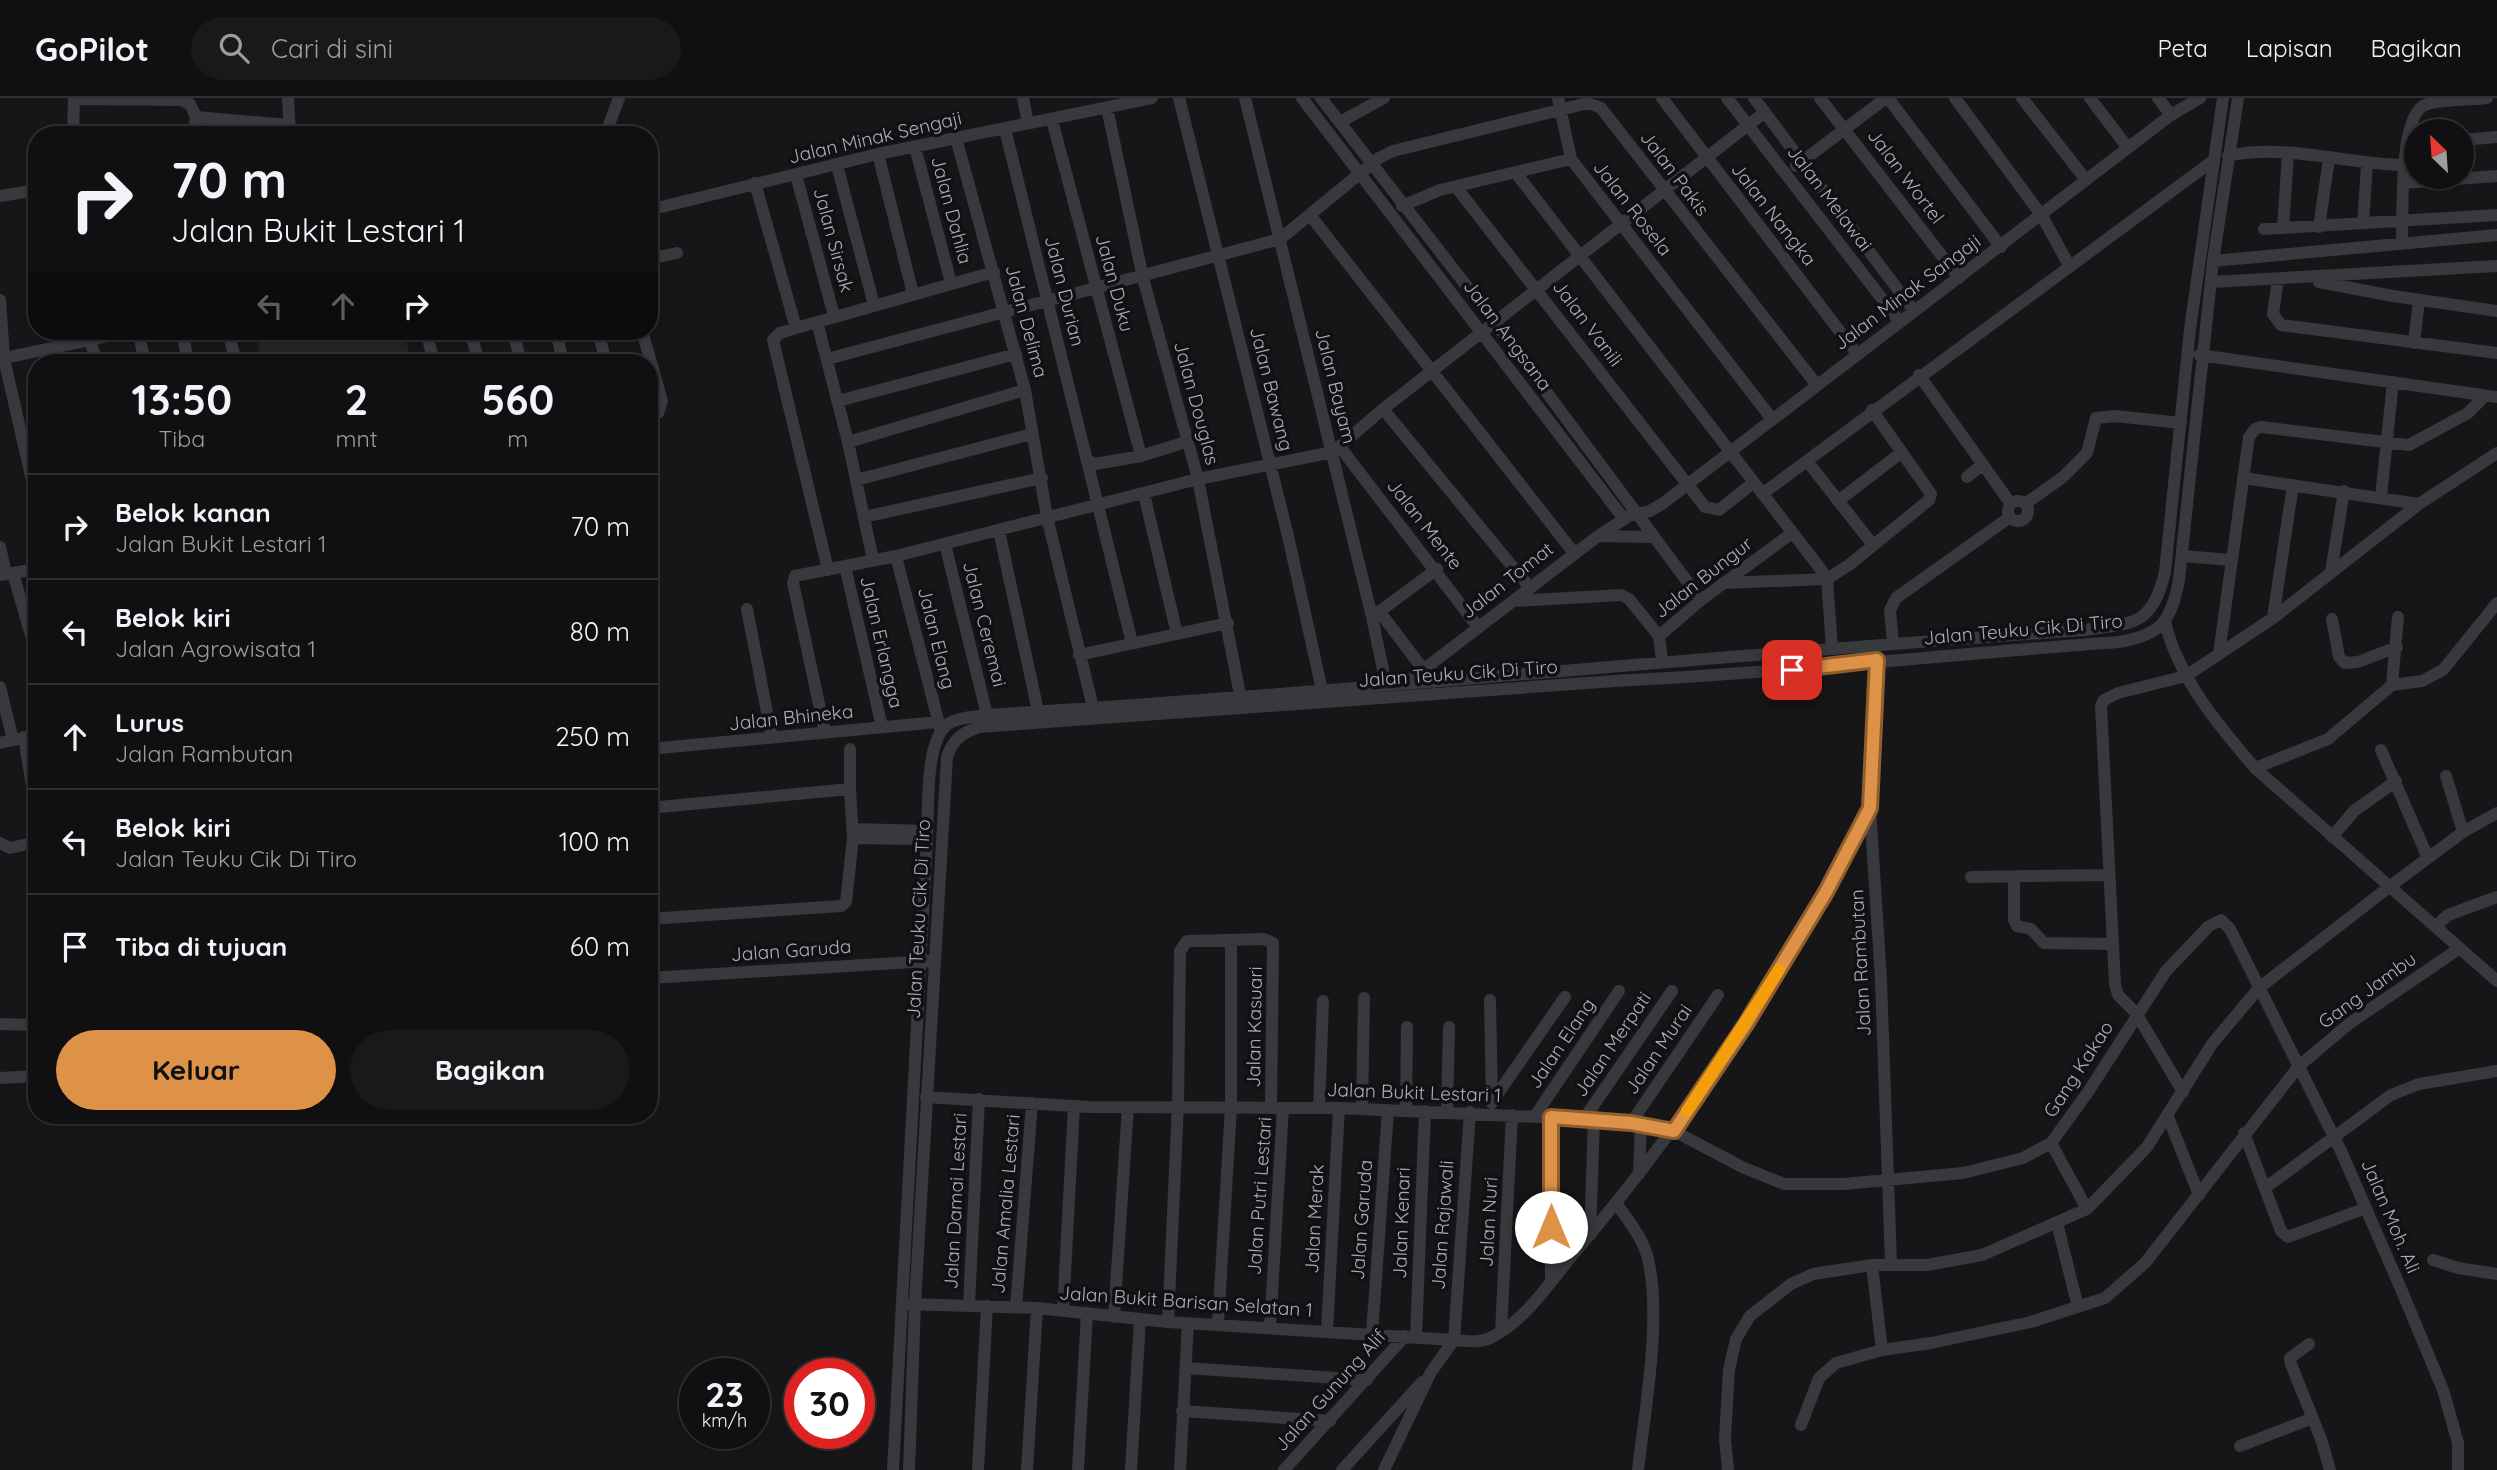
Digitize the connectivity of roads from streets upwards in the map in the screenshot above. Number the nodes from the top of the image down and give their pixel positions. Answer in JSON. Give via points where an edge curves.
{"nodes":[{"id":1,"x":74,"y":98,"type":"edge"},
{"id":2,"x":288,"y":98,"type":"edge"},
{"id":3,"x":620,"y":98,"type":"edge"},
{"id":4,"x":1023,"y":98,"type":"edge"},
{"id":5,"x":1152,"y":98,"type":"edge"},
{"id":6,"x":1179,"y":98,"type":"edge"},
{"id":7,"x":1245,"y":98,"type":"edge"},
{"id":8,"x":1302,"y":98,"type":"edge"},
{"id":9,"x":1321,"y":98,"type":"edge"},
{"id":10,"x":1384,"y":98,"type":"edge"},
{"id":11,"x":1662,"y":98,"type":"edge"},
{"id":12,"x":1727,"y":98,"type":"edge"},
{"id":13,"x":1754,"y":98,"type":"edge"},
{"id":14,"x":1820,"y":98,"type":"edge"},
{"id":15,"x":1887,"y":98,"type":"edge"},
{"id":16,"x":1955,"y":98,"type":"edge"},
{"id":17,"x":2022,"y":98,"type":"edge"},
{"id":18,"x":2090,"y":98,"type":"edge"},
{"id":19,"x":2158,"y":98,"type":"edge"},
{"id":20,"x":2200,"y":98,"type":"edge"},
{"id":21,"x":2223,"y":98,"type":"edge"},
{"id":22,"x":2238,"y":98,"type":"edge"},
{"id":23,"x":2487,"y":98,"type":"edge"},
{"id":24,"x":2425,"y":101,"type":"edge"},
{"id":25,"x":1560,"y":104,"type":"edge"},
{"id":26,"x":1107,"y":108,"type":"junction"},
{"id":27,"x":1765,"y":112,"type":"junction"},
{"id":28,"x":2171,"y":115,"type":"junction"},
{"id":29,"x":195,"y":117,"type":"junction"},
{"id":30,"x":2414,"y":119,"type":"edge"},
{"id":31,"x":1052,"y":120,"type":"junction"},
{"id":32,"x":1340,"y":122,"type":"junction"},
{"id":33,"x":1028,"y":123,"type":"junction"},
{"id":34,"x":1750,"y":125,"type":"junction"},
{"id":35,"x":73,"y":126,"type":"edge"},
{"id":36,"x":194,"y":126,"type":"edge"},
{"id":37,"x":261,"y":126,"type":"edge"},
{"id":38,"x":290,"y":126,"type":"edge"},
{"id":39,"x":609,"y":126,"type":"edge"},
{"id":40,"x":1846,"y":128,"type":"junction"},
{"id":41,"x":1005,"y":129,"type":"junction"},
{"id":42,"x":2497,"y":137,"type":"edge"},
{"id":43,"x":956,"y":138,"type":"junction"},
{"id":44,"x":2474,"y":139,"type":"edge"},
{"id":45,"x":915,"y":147,"type":"junction"},
{"id":46,"x":2128,"y":148,"type":"junction"},
{"id":47,"x":2288,"y":153,"type":"junction"},
{"id":48,"x":878,"y":154,"type":"junction"},
{"id":49,"x":2228,"y":156,"type":"junction"},
{"id":50,"x":1707,"y":158,"type":"junction"},
{"id":51,"x":1571,"y":159,"type":"junction"},
{"id":52,"x":2329,"y":159,"type":"junction"},
{"id":53,"x":2214,"y":160,"type":"junction"},
{"id":54,"x":1802,"y":162,"type":"junction"},
{"id":55,"x":1372,"y":163,"type":"junction"},
{"id":56,"x":837,"y":164,"type":"junction"},
{"id":57,"x":2367,"y":164,"type":"junction"},
{"id":58,"x":2403,"y":165,"type":"joint"},
{"id":59,"x":1516,"y":173,"type":"junction"},
{"id":60,"x":1787,"y":173,"type":"junction"},
{"id":61,"x":1362,"y":174,"type":"junction"},
{"id":62,"x":796,"y":175,"type":"junction"},
{"id":63,"x":2497,"y":176,"type":"edge"},
{"id":64,"x":2086,"y":180,"type":"junction"},
{"id":65,"x":755,"y":183,"type":"junction"},
{"id":66,"x":2403,"y":184,"type":"junction"},
{"id":67,"x":1456,"y":187,"type":"junction"},
{"id":68,"x":28,"y":191,"type":"edge"},
{"id":69,"x":1664,"y":192,"type":"junction"},
{"id":70,"x":0,"y":195,"type":"edge"},
{"id":71,"x":1402,"y":206,"type":"junction"},
{"id":72,"x":658,"y":208,"type":"edge"},
{"id":73,"x":1310,"y":215,"type":"junction"},
{"id":74,"x":2497,"y":215,"type":"edge"},
{"id":75,"x":2042,"y":216,"type":"junction"},
{"id":76,"x":2403,"y":222,"type":"junction"},
{"id":77,"x":2363,"y":223,"type":"junction"},
{"id":78,"x":1622,"y":225,"type":"junction"},
{"id":79,"x":2319,"y":227,"type":"junction"},
{"id":80,"x":2283,"y":228,"type":"junction"},
{"id":81,"x":2264,"y":229,"type":"dead end"},
{"id":82,"x":2497,"y":235,"type":"edge"},
{"id":83,"x":1280,"y":239,"type":"junction"},
{"id":84,"x":2402,"y":242,"type":"junction"},
{"id":85,"x":2001,"y":247,"type":"junction"},
{"id":86,"x":677,"y":253,"type":"dead end"},
{"id":87,"x":1219,"y":256,"type":"junction"},
{"id":88,"x":1580,"y":256,"type":"junction"},
{"id":89,"x":658,"y":257,"type":"edge"},
{"id":90,"x":2213,"y":261,"type":"junction"},
{"id":91,"x":2070,"y":267,"type":"junction"},
{"id":92,"x":2497,"y":269,"type":"edge"},
{"id":93,"x":994,"y":272,"type":"junction"},
{"id":94,"x":1143,"y":278,"type":"junction"},
{"id":95,"x":1959,"y":278,"type":"junction"},
{"id":96,"x":2302,"y":278,"type":"junction"},
{"id":97,"x":2278,"y":279,"type":"junction"},
{"id":98,"x":2211,"y":282,"type":"junction"},
{"id":99,"x":951,"y":283,"type":"junction"},
{"id":100,"x":1096,"y":288,"type":"junction"},
{"id":101,"x":1539,"y":290,"type":"junction"},
{"id":102,"x":913,"y":294,"type":"junction"},
{"id":103,"x":0,"y":300,"type":"edge"},
{"id":104,"x":2419,"y":300,"type":"junction"},
{"id":105,"x":1048,"y":301,"type":"junction"},
{"id":106,"x":874,"y":305,"type":"junction"},
{"id":107,"x":1914,"y":311,"type":"junction"},
{"id":108,"x":2497,"y":311,"type":"edge"},
{"id":109,"x":1004,"y":312,"type":"junction"},
{"id":110,"x":834,"y":316,"type":"junction"},
{"id":111,"x":817,"y":322,"type":"junction"},
{"id":112,"x":1900,"y":322,"type":"junction"},
{"id":113,"x":1496,"y":324,"type":"junction"},
{"id":114,"x":796,"y":328,"type":"junction"},
{"id":115,"x":1483,"y":333,"type":"junction"},
{"id":116,"x":74,"y":340,"type":"edge"},
{"id":117,"x":2414,"y":342,"type":"junction"},
{"id":118,"x":48,"y":349,"type":"junction"},
{"id":119,"x":2497,"y":353,"type":"edge"},
{"id":120,"x":49,"y":354,"type":"edge"},
{"id":121,"x":1016,"y":354,"type":"junction"},
{"id":122,"x":1857,"y":354,"type":"junction"},
{"id":123,"x":2187,"y":354,"type":"junction"},
{"id":124,"x":2204,"y":355,"type":"junction"},
{"id":125,"x":2,"y":359,"type":"edge"},
{"id":126,"x":827,"y":359,"type":"junction"},
{"id":127,"x":1430,"y":372,"type":"junction"},
{"id":128,"x":1919,"y":375,"type":"junction"},
{"id":129,"x":2393,"y":382,"type":"junction"},
{"id":130,"x":1816,"y":384,"type":"junction"},
{"id":131,"x":658,"y":387,"type":"edge"},
{"id":132,"x":1025,"y":390,"type":"junction"},
{"id":133,"x":2491,"y":397,"type":"edge"},
{"id":134,"x":838,"y":401,"type":"junction"},
{"id":135,"x":1383,"y":409,"type":"junction"},
{"id":136,"x":1872,"y":410,"type":"junction"},
{"id":137,"x":658,"y":413,"type":"edge"},
{"id":138,"x":1772,"y":419,"type":"junction"},
{"id":139,"x":2181,"y":423,"type":"junction"},
{"id":140,"x":1032,"y":434,"type":"junction"},
{"id":141,"x":1189,"y":441,"type":"junction"},
{"id":142,"x":848,"y":442,"type":"junction"},
{"id":143,"x":2386,"y":442,"type":"junction"},
{"id":144,"x":1336,"y":450,"type":"junction"},
{"id":145,"x":1729,"y":452,"type":"junction"},
{"id":146,"x":1902,"y":452,"type":"junction"},
{"id":147,"x":2497,"y":453,"type":"edge"},
{"id":148,"x":1141,"y":456,"type":"junction"},
{"id":149,"x":1089,"y":461,"type":"junction"},
{"id":150,"x":1807,"y":461,"type":"junction"},
{"id":151,"x":1270,"y":463,"type":"junction"},
{"id":152,"x":1983,"y":464,"type":"junction"},
{"id":153,"x":28,"y":465,"type":"edge"},
{"id":154,"x":1042,"y":478,"type":"junction"},
{"id":155,"x":1967,"y":478,"type":"dead end"},
{"id":156,"x":2244,"y":478,"type":"junction"},
{"id":157,"x":1198,"y":479,"type":"junction"},
{"id":158,"x":856,"y":481,"type":"junction"},
{"id":159,"x":1753,"y":482,"type":"junction"},
{"id":160,"x":1687,"y":485,"type":"junction"},
{"id":161,"x":2292,"y":485,"type":"junction"},
{"id":162,"x":2174,"y":486,"type":"junction"},
{"id":163,"x":2190,"y":486,"type":"junction"},
{"id":164,"x":2344,"y":491,"type":"junction"},
{"id":165,"x":1144,"y":494,"type":"junction"},
{"id":166,"x":1762,"y":494,"type":"junction"},
{"id":167,"x":2381,"y":497,"type":"junction"},
{"id":168,"x":1838,"y":501,"type":"junction"},
{"id":169,"x":1097,"y":505,"type":"junction"},
{"id":170,"x":2418,"y":505,"type":"junction"},
{"id":171,"x":2010,"y":510,"type":"junction"},
{"id":172,"x":1630,"y":516,"type":"junction"},
{"id":173,"x":864,"y":517,"type":"junction"},
{"id":174,"x":1047,"y":517,"type":"junction"},
{"id":175,"x":999,"y":531,"type":"junction"},
{"id":176,"x":1792,"y":533,"type":"junction"},
{"id":177,"x":1598,"y":536,"type":"junction"},
{"id":178,"x":1653,"y":537,"type":"junction"},
{"id":179,"x":945,"y":544,"type":"junction"},
{"id":180,"x":1873,"y":544,"type":"junction"},
{"id":181,"x":0,"y":547,"type":"edge"},
{"id":182,"x":1574,"y":553,"type":"junction"},
{"id":183,"x":896,"y":556,"type":"junction"},
{"id":184,"x":2182,"y":556,"type":"junction"},
{"id":185,"x":873,"y":560,"type":"junction"},
{"id":186,"x":2232,"y":560,"type":"junction"},
{"id":187,"x":845,"y":566,"type":"junction"},
{"id":188,"x":828,"y":569,"type":"junction"},
{"id":189,"x":1437,"y":569,"type":"junction"},
{"id":190,"x":28,"y":570,"type":"edge"},
{"id":191,"x":2331,"y":572,"type":"junction"},
{"id":192,"x":6,"y":574,"type":"edge"},
{"id":193,"x":1827,"y":579,"type":"junction"},
{"id":194,"x":1723,"y":583,"type":"junction"},
{"id":195,"x":1530,"y":588,"type":"junction"},
{"id":196,"x":1701,"y":600,"type":"junction"},
{"id":197,"x":1513,"y":601,"type":"junction"},
{"id":198,"x":2497,"y":603,"type":"edge"},
{"id":199,"x":747,"y":609,"type":"dead end"},
{"id":200,"x":1376,"y":614,"type":"junction"},
{"id":201,"x":2398,"y":617,"type":"dead end"},
{"id":202,"x":2273,"y":618,"type":"junction"},
{"id":203,"x":2332,"y":619,"type":"dead end"},
{"id":204,"x":2165,"y":622,"type":"junction"},
{"id":205,"x":1228,"y":623,"type":"junction"},
{"id":206,"x":1478,"y":626,"type":"junction"},
{"id":207,"x":28,"y":632,"type":"edge"},
{"id":208,"x":1177,"y":634,"type":"junction"},
{"id":209,"x":2149,"y":634,"type":"junction"},
{"id":210,"x":1659,"y":636,"type":"junction"},
{"id":211,"x":1987,"y":636,"type":"junction"},
{"id":212,"x":1948,"y":640,"type":"junction"},
{"id":213,"x":1132,"y":643,"type":"junction"},
{"id":214,"x":1893,"y":643,"type":"junction"},
{"id":215,"x":1832,"y":646,"type":"junction"},
{"id":216,"x":2397,"y":647,"type":"junction"},
{"id":217,"x":2172,"y":649,"type":"junction"},
{"id":218,"x":1989,"y":652,"type":"junction"},
{"id":219,"x":2219,"y":654,"type":"junction"},
{"id":220,"x":1079,"y":655,"type":"junction"},
{"id":221,"x":1950,"y":655,"type":"junction"},
{"id":222,"x":1661,"y":659,"type":"junction"},
{"id":223,"x":1877,"y":660,"type":"junction"},
{"id":224,"x":1610,"y":665,"type":"junction"},
{"id":225,"x":1423,"y":669,"type":"junction"},
{"id":226,"x":2186,"y":676,"type":"junction"},
{"id":227,"x":1434,"y":681,"type":"junction"},
{"id":228,"x":1615,"y":681,"type":"junction"},
{"id":229,"x":1406,"y":683,"type":"junction"},
{"id":230,"x":1386,"y":684,"type":"junction"},
{"id":231,"x":2392,"y":685,"type":"junction"},
{"id":232,"x":0,"y":687,"type":"edge"},
{"id":233,"x":1322,"y":690,"type":"junction"},
{"id":234,"x":1435,"y":696,"type":"junction"},
{"id":235,"x":1242,"y":703,"type":"junction"},
{"id":236,"x":1038,"y":711,"type":"junction"},
{"id":237,"x":1095,"y":714,"type":"junction"},
{"id":238,"x":987,"y":715,"type":"junction"},
{"id":239,"x":939,"y":726,"type":"junction"},
{"id":240,"x":882,"y":727,"type":"junction"},
{"id":241,"x":825,"y":732,"type":"junction"},
{"id":242,"x":25,"y":737,"type":"edge"},
{"id":243,"x":772,"y":738,"type":"junction"},
{"id":244,"x":0,"y":743,"type":"edge"},
{"id":245,"x":658,"y":748,"type":"edge"},
{"id":246,"x":850,"y":749,"type":"dead end"},
{"id":247,"x":2381,"y":750,"type":"dead end"},
{"id":248,"x":28,"y":757,"type":"edge"},
{"id":249,"x":2255,"y":768,"type":"junction"},
{"id":250,"x":2446,"y":776,"type":"dead end"},
{"id":251,"x":2396,"y":781,"type":"junction"},
{"id":252,"x":850,"y":789,"type":"junction"},
{"id":253,"x":658,"y":807,"type":"edge"},
{"id":254,"x":1870,"y":808,"type":"junction"},
{"id":255,"x":2497,"y":813,"type":"edge"},
{"id":256,"x":2462,"y":832,"type":"junction"},
{"id":257,"x":853,"y":833,"type":"junction"},
{"id":258,"x":927,"y":835,"type":"junction"},
{"id":259,"x":2332,"y":837,"type":"junction"},
{"id":260,"x":0,"y":843,"type":"edge"},
{"id":261,"x":28,"y":844,"type":"edge"},
{"id":262,"x":2428,"y":858,"type":"junction"},
{"id":263,"x":2109,"y":875,"type":"junction"},
{"id":264,"x":1971,"y":877,"type":"dead end"},
{"id":265,"x":2014,"y":877,"type":"junction"},
{"id":266,"x":2389,"y":887,"type":"junction"},
{"id":267,"x":2497,"y":897,"type":"edge"},
{"id":268,"x":658,"y":918,"type":"edge"},
{"id":269,"x":2436,"y":926,"type":"junction"},
{"id":270,"x":1231,"y":940,"type":"junction"},
{"id":271,"x":2112,"y":944,"type":"junction"},
{"id":272,"x":2460,"y":948,"type":"junction"},
{"id":273,"x":936,"y":960,"type":"junction"},
{"id":274,"x":922,"y":961,"type":"junction"},
{"id":275,"x":658,"y":977,"type":"edge"},
{"id":276,"x":2497,"y":981,"type":"edge"},
{"id":277,"x":2259,"y":988,"type":"junction"},
{"id":278,"x":1619,"y":991,"type":"dead end"},
{"id":279,"x":1672,"y":991,"type":"dead end"},
{"id":280,"x":1718,"y":995,"type":"dead end"},
{"id":281,"x":1565,"y":997,"type":"dead end"},
{"id":282,"x":1364,"y":998,"type":"dead end"},
{"id":283,"x":1490,"y":1000,"type":"dead end"},
{"id":284,"x":1323,"y":1001,"type":"dead end"},
{"id":285,"x":2136,"y":1013,"type":"junction"},
{"id":286,"x":0,"y":1024,"type":"edge"},
{"id":287,"x":28,"y":1025,"type":"edge"},
{"id":288,"x":1407,"y":1027,"type":"dead end"},
{"id":289,"x":1449,"y":1027,"type":"dead end"},
{"id":290,"x":2299,"y":1066,"type":"junction"},
{"id":291,"x":2497,"y":1071,"type":"edge"},
{"id":292,"x":28,"y":1076,"type":"edge"},
{"id":293,"x":0,"y":1078,"type":"edge"},
{"id":294,"x":2183,"y":1091,"type":"junction"},
{"id":295,"x":926,"y":1097,"type":"junction"},
{"id":296,"x":979,"y":1099,"type":"junction"},
{"id":297,"x":1032,"y":1103,"type":"junction"},
{"id":298,"x":1178,"y":1105,"type":"junction"},
{"id":299,"x":1074,"y":1106,"type":"junction"},
{"id":300,"x":1128,"y":1107,"type":"junction"},
{"id":301,"x":1231,"y":1107,"type":"junction"},
{"id":302,"x":1490,"y":1107,"type":"junction"},
{"id":303,"x":1277,"y":1108,"type":"junction"},
{"id":304,"x":1319,"y":1108,"type":"junction"},
{"id":305,"x":1339,"y":1108,"type":"junction"},
{"id":306,"x":1362,"y":1109,"type":"junction"},
{"id":307,"x":1388,"y":1110,"type":"junction"},
{"id":308,"x":1406,"y":1111,"type":"junction"},
{"id":309,"x":1425,"y":1111,"type":"junction"},
{"id":310,"x":1447,"y":1112,"type":"junction"},
{"id":311,"x":1470,"y":1112,"type":"junction"},
{"id":312,"x":1512,"y":1115,"type":"junction"},
{"id":313,"x":1535,"y":1116,"type":"junction"},
{"id":314,"x":2168,"y":1116,"type":"junction"},
{"id":315,"x":1551,"y":1117,"type":"junction"},
{"id":316,"x":1589,"y":1119,"type":"junction"},
{"id":317,"x":1636,"y":1124,"type":"junction"},
{"id":318,"x":1674,"y":1131,"type":"junction"},
{"id":319,"x":2244,"y":1133,"type":"junction"},
{"id":320,"x":2334,"y":1136,"type":"junction"},
{"id":321,"x":2051,"y":1143,"type":"junction"},
{"id":322,"x":1639,"y":1174,"type":"junction"},
{"id":323,"x":1888,"y":1181,"type":"junction"},
{"id":324,"x":2265,"y":1188,"type":"junction"},
{"id":325,"x":2199,"y":1195,"type":"junction"},
{"id":326,"x":1616,"y":1202,"type":"junction"},
{"id":327,"x":2366,"y":1208,"type":"junction"},
{"id":328,"x":2087,"y":1209,"type":"junction"},
{"id":329,"x":2057,"y":1223,"type":"junction"},
{"id":330,"x":1590,"y":1235,"type":"junction"},
{"id":331,"x":2433,"y":1260,"type":"dead end"},
{"id":332,"x":1891,"y":1263,"type":"junction"},
{"id":333,"x":1872,"y":1265,"type":"junction"},
{"id":334,"x":2497,"y":1274,"type":"edge"},
{"id":335,"x":1551,"y":1281,"type":"junction"},
{"id":336,"x":915,"y":1303,"type":"junction"},
{"id":337,"x":901,"y":1304,"type":"junction"},
{"id":338,"x":968,"y":1305,"type":"junction"},
{"id":339,"x":987,"y":1306,"type":"junction"},
{"id":340,"x":1016,"y":1307,"type":"junction"},
{"id":341,"x":2078,"y":1307,"type":"junction"},
{"id":342,"x":1037,"y":1308,"type":"junction"},
{"id":343,"x":1063,"y":1311,"type":"junction"},
{"id":344,"x":1087,"y":1314,"type":"junction"},
{"id":345,"x":1114,"y":1317,"type":"junction"},
{"id":346,"x":1140,"y":1319,"type":"junction"},
{"id":347,"x":1168,"y":1322,"type":"junction"},
{"id":348,"x":1188,"y":1323,"type":"junction"},
{"id":349,"x":1218,"y":1324,"type":"junction"},
{"id":350,"x":1270,"y":1328,"type":"junction"},
{"id":351,"x":1328,"y":1331,"type":"junction"},
{"id":352,"x":1501,"y":1331,"type":"junction"},
{"id":353,"x":1372,"y":1334,"type":"junction"},
{"id":354,"x":1410,"y":1336,"type":"junction"},
{"id":355,"x":1454,"y":1340,"type":"junction"},
{"id":356,"x":2309,"y":1344,"type":"dead end"},
{"id":357,"x":1882,"y":1350,"type":"junction"},
{"id":358,"x":1186,"y":1368,"type":"junction"},
{"id":359,"x":1431,"y":1372,"type":"junction"},
{"id":360,"x":1367,"y":1380,"type":"junction"},
{"id":361,"x":1182,"y":1411,"type":"junction"},
{"id":362,"x":2313,"y":1418,"type":"junction"},
{"id":363,"x":1330,"y":1421,"type":"junction"},
{"id":364,"x":1801,"y":1425,"type":"dead end"},
{"id":365,"x":2239,"y":1446,"type":"dead end"},
{"id":366,"x":893,"y":1470,"type":"edge"},
{"id":367,"x":909,"y":1470,"type":"edge"},
{"id":368,"x":978,"y":1470,"type":"edge"},
{"id":369,"x":1027,"y":1470,"type":"edge"},
{"id":370,"x":1078,"y":1470,"type":"edge"},
{"id":371,"x":1132,"y":1470,"type":"edge"},
{"id":372,"x":1180,"y":1470,"type":"edge"},
{"id":373,"x":1284,"y":1470,"type":"edge"},
{"id":374,"x":1342,"y":1470,"type":"edge"},
{"id":375,"x":1384,"y":1470,"type":"edge"},
{"id":376,"x":1638,"y":1470,"type":"edge"},
{"id":377,"x":1728,"y":1470,"type":"edge"},
{"id":378,"x":2330,"y":1470,"type":"edge"},
{"id":379,"x":2458,"y":1470,"type":"edge"}],
"edges":[{"from":1,"to":29,"type":"street","via":[[181,100],[190,104]]},
{"from":1,"to":35,"type":"street"},
{"from":2,"to":38,"type":"street"},
{"from":3,"to":39,"type":"street"},
{"from":4,"to":33,"type":"street"},
{"from":5,"to":26,"type":"street","name":"Jalan Minak Sengaji"},
{"from":6,"to":87,"type":"street","name":"Jalan Bawang"},
{"from":7,"to":83,"type":"street","name":"Jalan Bayam"},
{"from":8,"to":61,"type":"street","name":"Jalan Angsana"},
{"from":9,"to":32,"type":"street"},
{"from":10,"to":32,"type":"street"},
{"from":11,"to":50,"type":"street","name":"Jalan Nangka"},
{"from":12,"to":34,"type":"street","name":"Jalan Melawai"},
{"from":13,"to":27,"type":"street","name":"Jalan Melawai"},
{"from":14,"to":40,"type":"street","name":"Jalan Wortel"},
{"from":15,"to":40,"type":"street"},
{"from":15,"to":85,"type":"street"},
{"from":16,"to":75,"type":"street"},
{"from":17,"to":64,"type":"street"},
{"from":18,"to":46,"type":"street"},
{"from":19,"to":28,"type":"street"},
{"from":20,"to":28,"type":"street","name":"Jalan Minak Sangaji"},
{"from":21,"to":53,"type":"street","name":"Jalan Teuku Cik Di Tiro"},
{"from":22,"to":49,"type":"street"},
{"from":23,"to":24,"type":"street"},
{"from":24,"to":30,"type":"street"},
{"from":25,"to":51,"type":"street"},
{"from":25,"to":55,"type":"street","name":"Jalan Pakis","via":[[1393,151]]},
{"from":25,"to":69,"type":"street","name":"Jalan Pakis","via":[[1588,103],[1601,108]]},
{"from":26,"to":31,"type":"street","name":"Jalan Minak Sengaji"},
{"from":26,"to":94,"type":"street","name":"Jalan Douglas"},
{"from":27,"to":34,"type":"street","name":"Jalan Angsana"},
{"from":27,"to":54,"type":"street","name":"Jalan Melawai"},
{"from":28,"to":46,"type":"street","name":"Jalan Minak Sangaji"},
{"from":29,"to":36,"type":"street"},
{"from":29,"to":37,"type":"street"},
{"from":31,"to":33,"type":"street","name":"Jalan Minak Sengaji"},
{"from":31,"to":100,"type":"street","name":"Jalan Duku"},
{"from":32,"to":55,"type":"street"},
{"from":33,"to":41,"type":"street","name":"Jalan Minak Sengaji"},
{"from":34,"to":50,"type":"street","name":"Jalan Angsana"},
{"from":34,"to":60,"type":"street","name":"Jalan Melawai"},
{"from":40,"to":54,"type":"street"},
{"from":40,"to":95,"type":"street","name":"Jalan Wortel"},
{"from":41,"to":43,"type":"street","name":"Jalan Minak Sengaji"},
{"from":41,"to":105,"type":"street","name":"Jalan Durian"},
{"from":42,"to":44,"type":"street"},
{"from":43,"to":45,"type":"street","name":"Jalan Minak Sengaji"},
{"from":43,"to":93,"type":"street","name":"Jalan Delima"},
{"from":45,"to":48,"type":"street","name":"Jalan Minak Sengaji"},
{"from":45,"to":99,"type":"street","name":"Jalan Dahlia"},
{"from":46,"to":64,"type":"street","name":"Jalan Minak Sangaji"},
{"from":47,"to":49,"type":"street"},
{"from":47,"to":52,"type":"street"},
{"from":47,"to":80,"type":"street"},
{"from":48,"to":56,"type":"street","name":"Jalan Minak Sengaji"},
{"from":48,"to":102,"type":"street"},
{"from":49,"to":90,"type":"street"},
{"from":50,"to":69,"type":"street","name":"Jalan Angsana"},
{"from":50,"to":122,"type":"street","name":"Jalan Nangka"},
{"from":51,"to":59,"type":"street","name":"Jalan Rosela"},
{"from":51,"to":78,"type":"street","name":"Jalan Rosela"},
{"from":52,"to":57,"type":"street"},
{"from":52,"to":79,"type":"street"},
{"from":53,"to":91,"type":"street"},
{"from":53,"to":123,"type":"street","name":"Jalan Teuku Cik Di Tiro"},
{"from":54,"to":60,"type":"street"},
{"from":54,"to":107,"type":"street","name":"Jalan Melawai"},
{"from":55,"to":61,"type":"street"},
{"from":55,"to":71,"type":"street"},
{"from":56,"to":62,"type":"street","name":"Jalan Minak Sengaji"},
{"from":56,"to":106,"type":"street"},
{"from":57,"to":58,"type":"street"},
{"from":57,"to":77,"type":"street"},
{"from":58,"to":66,"type":"street"},
{"from":59,"to":67,"type":"street","name":"Jalan Rosela"},
{"from":59,"to":88,"type":"street"},
{"from":60,"to":112,"type":"street","name":"Jalan Melawai"},
{"from":61,"to":73,"type":"street"},
{"from":61,"to":115,"type":"street","name":"Jalan Angsana"},
{"from":62,"to":65,"type":"street","name":"Jalan Minak Sengaji"},
{"from":62,"to":110,"type":"street","name":"Jalan Sirsak"},
{"from":63,"to":66,"type":"street"},
{"from":64,"to":75,"type":"street","name":"Jalan Minak Sangaji"},
{"from":65,"to":72,"type":"street","name":"Jalan Minak Sengaji"},
{"from":65,"to":114,"type":"street"},
{"from":66,"to":76,"type":"street"},
{"from":67,"to":71,"type":"street","name":"Jalan Rosela"},
{"from":67,"to":101,"type":"street","name":"Jalan Vanili"},
{"from":68,"to":70,"type":"street"},
{"from":69,"to":78,"type":"street","name":"Jalan Angsana"},
{"from":69,"to":130,"type":"street","name":"Jalan Pakis"},
{"from":71,"to":113,"type":"street"},
{"from":73,"to":83,"type":"street"},
{"from":73,"to":127,"type":"street"},
{"from":74,"to":76,"type":"street"},
{"from":75,"to":85,"type":"street","name":"Jalan Minak Sangaji"},
{"from":75,"to":91,"type":"street"},
{"from":76,"to":77,"type":"street"},
{"from":76,"to":84,"type":"street"},
{"from":77,"to":79,"type":"street"},
{"from":78,"to":88,"type":"street","name":"Jalan Angsana"},
{"from":78,"to":138,"type":"street","name":"Jalan Rosela"},
{"from":79,"to":80,"type":"street"},
{"from":80,"to":81,"type":"street"},
{"from":82,"to":84,"type":"street"},
{"from":83,"to":87,"type":"street"},
{"from":83,"to":144,"type":"street","name":"Jalan Bayam"},
{"from":84,"to":90,"type":"street"},
{"from":85,"to":95,"type":"street","name":"Jalan Minak Sangaji"},
{"from":86,"to":89,"type":"street"},
{"from":87,"to":94,"type":"street"},
{"from":87,"to":151,"type":"street","name":"Jalan Bawang"},
{"from":88,"to":101,"type":"street","name":"Jalan Angsana"},
{"from":88,"to":145,"type":"street"},
{"from":90,"to":98,"type":"street"},
{"from":91,"to":128,"type":"street"},
{"from":92,"to":96,"type":"street"},
{"from":93,"to":99,"type":"street"},
{"from":93,"to":109,"type":"street","name":"Jalan Delima"},
{"from":94,"to":100,"type":"street"},
{"from":94,"to":141,"type":"street","name":"Jalan Douglas"},
{"from":95,"to":107,"type":"street","name":"Jalan Minak Sangaji"},
{"from":96,"to":97,"type":"street"},
{"from":96,"to":104,"type":"street"},
{"from":97,"to":98,"type":"street"},
{"from":97,"to":117,"type":"street","via":[[2273,314],[2281,325]]},
{"from":98,"to":124,"type":"street"},
{"from":99,"to":102,"type":"street"},
{"from":100,"to":105,"type":"street"},
{"from":100,"to":148,"type":"street","name":"Jalan Duku"},
{"from":101,"to":113,"type":"street","name":"Jalan Angsana"},
{"from":101,"to":160,"type":"street","name":"Jalan Vanili"},
{"from":102,"to":106,"type":"street"},
{"from":103,"to":125,"type":"street"},
{"from":104,"to":108,"type":"street"},
{"from":104,"to":117,"type":"street"},
{"from":105,"to":109,"type":"street"},
{"from":105,"to":149,"type":"street","name":"Jalan Durian"},
{"from":106,"to":110,"type":"street"},
{"from":107,"to":112,"type":"street","name":"Jalan Minak Sangaji"},
{"from":109,"to":121,"type":"street","name":"Jalan Delima"},
{"from":109,"to":126,"type":"street"},
{"from":110,"to":111,"type":"street"},
{"from":111,"to":114,"type":"street"},
{"from":111,"to":126,"type":"street"},
{"from":112,"to":122,"type":"street","name":"Jalan Minak Sangaji"},
{"from":113,"to":115,"type":"street","name":"Jalan Angsana"},
{"from":113,"to":172,"type":"street"},
{"from":114,"to":188,"type":"street","via":[[776,336],[772,346]]},
{"from":115,"to":127,"type":"street","name":"Jalan Angsana"},
{"from":115,"to":172,"type":"street","name":"Jalan Angsana"},
{"from":116,"to":118,"type":"street"},
{"from":117,"to":119,"type":"street"},
{"from":118,"to":120,"type":"street"},
{"from":118,"to":125,"type":"street"},
{"from":121,"to":132,"type":"street","name":"Jalan Delima"},
{"from":121,"to":134,"type":"street"},
{"from":122,"to":130,"type":"street","name":"Jalan Minak Sangaji"},
{"from":123,"to":124,"type":"street"},
{"from":123,"to":139,"type":"street","name":"Jalan Teuku Cik Di Tiro"},
{"from":124,"to":129,"type":"street"},
{"from":124,"to":163,"type":"street"},
{"from":125,"to":153,"type":"street"},
{"from":126,"to":134,"type":"street"},
{"from":127,"to":135,"type":"street","name":"Jalan Angsana"},
{"from":127,"to":182,"type":"street"},
{"from":128,"to":136,"type":"street"},
{"from":128,"to":152,"type":"street"},
{"from":129,"to":133,"type":"street"},
{"from":129,"to":143,"type":"street"},
{"from":130,"to":138,"type":"street","name":"Jalan Minak Sangaji"},
{"from":131,"to":137,"type":"street","via":[[662,401]]},
{"from":132,"to":140,"type":"street","name":"Jalan Delima"},
{"from":132,"to":142,"type":"street"},
{"from":133,"to":143,"type":"street","via":[[2415,444]]},
{"from":134,"to":142,"type":"street"},
{"from":135,"to":144,"type":"street","name":"Jalan Angsana"},
{"from":135,"to":195,"type":"street"},
{"from":136,"to":146,"type":"street"},
{"from":136,"to":150,"type":"street"},
{"from":138,"to":145,"type":"street","name":"Jalan Minak Sangaji"},
{"from":139,"to":162,"type":"street","name":"Jalan Teuku Cik Di Tiro"},
{"from":139,"to":171,"type":"street","via":[[2096,418],[2087,453],[2063,477]]},
{"from":140,"to":154,"type":"street","name":"Jalan Delima"},
{"from":140,"to":158,"type":"street"},
{"from":141,"to":148,"type":"street"},
{"from":141,"to":157,"type":"street","name":"Jalan Douglas"},
{"from":142,"to":158,"type":"street"},
{"from":143,"to":156,"type":"street","via":[[2261,427],[2249,438]]},
{"from":143,"to":167,"type":"street"},
{"from":144,"to":151,"type":"street"},
{"from":144,"to":189,"type":"street","name":"Jalan Mente"},
{"from":144,"to":200,"type":"street","name":"Jalan Bayam"},
{"from":145,"to":159,"type":"street"},
{"from":145,"to":160,"type":"street","name":"Jalan Minak Sangaji"},
{"from":146,"to":168,"type":"street"},
{"from":146,"to":180,"type":"street","via":[[1931,497]]},
{"from":147,"to":170,"type":"street"},
{"from":148,"to":149,"type":"street","via":[[1095,464]]},
{"from":149,"to":169,"type":"street","name":"Jalan Durian"},
{"from":150,"to":166,"type":"street"},
{"from":150,"to":168,"type":"street"},
{"from":151,"to":157,"type":"street"},
{"from":151,"to":233,"type":"street","name":"Jalan Bawang"},
{"from":152,"to":155,"type":"street"},
{"from":152,"to":171,"type":"street"},
{"from":154,"to":173,"type":"street"},
{"from":154,"to":174,"type":"street","name":"Jalan Delima"},
{"from":156,"to":161,"type":"street"},
{"from":156,"to":186,"type":"street"},
{"from":157,"to":165,"type":"street"},
{"from":157,"to":205,"type":"street","name":"Jalan Douglas"},
{"from":158,"to":173,"type":"street"},
{"from":159,"to":160,"type":"street","name":"Jalan Vanili","via":[[1712,511]]},
{"from":159,"to":166,"type":"street"},
{"from":160,"to":172,"type":"street","name":"Jalan Minak Sangaji","via":[[1657,508]]},
{"from":161,"to":164,"type":"street"},
{"from":161,"to":202,"type":"street"},
{"from":162,"to":163,"type":"street"},
{"from":162,"to":211,"type":"street","name":"Jalan Teuku Cik Di Tiro","via":[[2165,572],[2156,603],[2144,616],[2084,630]]},
{"from":163,"to":184,"type":"street"},
{"from":164,"to":167,"type":"street"},
{"from":164,"to":191,"type":"street"},
{"from":165,"to":169,"type":"street"},
{"from":165,"to":208,"type":"street"},
{"from":166,"to":176,"type":"street"},
{"from":167,"to":170,"type":"street"},
{"from":168,"to":180,"type":"street"},
{"from":169,"to":174,"type":"street"},
{"from":169,"to":213,"type":"street","name":"Jalan Durian"},
{"from":170,"to":191,"type":"street"},
{"from":171,"to":214,"type":"street","via":[[1896,598],[1890,610]]},
{"from":172,"to":177,"type":"street","name":"Jalan Tomat"},
{"from":172,"to":178,"type":"street"},
{"from":173,"to":185,"type":"street"},
{"from":174,"to":175,"type":"street"},
{"from":174,"to":220,"type":"street","name":"Jalan Delima"},
{"from":175,"to":179,"type":"street"},
{"from":175,"to":236,"type":"street"},
{"from":176,"to":193,"type":"street"},
{"from":176,"to":194,"type":"street","name":"Jalan Bungur"},
{"from":177,"to":178,"type":"street"},
{"from":177,"to":182,"type":"street","name":"Jalan Tomat"},
{"from":178,"to":196,"type":"street"},
{"from":179,"to":183,"type":"street"},
{"from":179,"to":238,"type":"street","name":"Jalan Ceremai"},
{"from":180,"to":193,"type":"street"},
{"from":181,"to":192,"type":"street"},
{"from":182,"to":195,"type":"street","name":"Jalan Tomat"},
{"from":183,"to":185,"type":"street"},
{"from":183,"to":239,"type":"street","name":"Jalan Elang"},
{"from":184,"to":186,"type":"street"},
{"from":184,"to":204,"type":"street","via":[[2175,600]]},
{"from":185,"to":187,"type":"street"},
{"from":186,"to":219,"type":"street"},
{"from":187,"to":188,"type":"street"},
{"from":187,"to":240,"type":"street","name":"Jalan Erlangga"},
{"from":188,"to":241,"type":"street","via":[[793,578]]},
{"from":189,"to":200,"type":"street"},
{"from":189,"to":206,"type":"street","name":"Jalan Mente"},
{"from":190,"to":192,"type":"street"},
{"from":191,"to":202,"type":"street"},
{"from":192,"to":207,"type":"street"},
{"from":193,"to":194,"type":"street"},
{"from":193,"to":215,"type":"street"},
{"from":194,"to":196,"type":"street","name":"Jalan Bungur"},
{"from":195,"to":197,"type":"street","name":"Jalan Tomat"},
{"from":196,"to":210,"type":"street","name":"Jalan Bungur"},
{"from":197,"to":206,"type":"street","name":"Jalan Tomat"},
{"from":197,"to":210,"type":"street","via":[[1621,595]]},
{"from":198,"to":231,"type":"street","via":[[2443,670],[2422,681]]},
{"from":199,"to":243,"type":"street"},
{"from":200,"to":225,"type":"street"},
{"from":200,"to":230,"type":"street","name":"Jalan Bayam"},
{"from":201,"to":216,"type":"street"},
{"from":202,"to":219,"type":"street"},
{"from":203,"to":216,"type":"street","via":[[2344,663]]},
{"from":204,"to":209,"type":"street","name":"Jalan Teuku Cik Di Tiro"},
{"from":204,"to":217,"type":"street"},
{"from":205,"to":208,"type":"street"},
{"from":205,"to":235,"type":"street","name":"Jalan Douglas"},
{"from":206,"to":225,"type":"street","name":"Jalan Tomat"},
{"from":208,"to":213,"type":"street"},
{"from":209,"to":217,"type":"street"},
{"from":209,"to":218,"type":"street","name":"Jalan Teuku Cik Di Tiro","via":[[2119,642]]},
{"from":210,"to":222,"type":"street","name":"Jalan Bungur"},
{"from":211,"to":212,"type":"street","name":"Jalan Teuku Cik Di Tiro"},
{"from":211,"to":218,"type":"street","via":[[1980,645]]},
{"from":212,"to":214,"type":"street","name":"Jalan Teuku Cik Di Tiro"},
{"from":212,"to":221,"type":"street","via":[[1957,647]]},
{"from":213,"to":220,"type":"street"},
{"from":214,"to":215,"type":"street","name":"Jalan Teuku Cik Di Tiro"},
{"from":215,"to":222,"type":"street","name":"Jalan Teuku Cik Di Tiro"},
{"from":216,"to":231,"type":"street"},
{"from":217,"to":226,"type":"street"},
{"from":218,"to":221,"type":"street","name":"Jalan Teuku Cik Di Tiro"},
{"from":219,"to":226,"type":"street"},
{"from":220,"to":237,"type":"street","name":"Jalan Delima"},
{"from":221,"to":223,"type":"street","name":"Jalan Teuku Cik Di Tiro"},
{"from":222,"to":224,"type":"street","name":"Jalan Teuku Cik Di Tiro","via":[[1604,661]]},
{"from":223,"to":228,"type":"street","name":"Jalan Teuku Cik Di Tiro","via":[[1719,677]]},
{"from":223,"to":254,"type":"street","name":"Jalan Rambutan"},
{"from":224,"to":227,"type":"street","name":"Jalan Teuku Cik Di Tiro"},
{"from":224,"to":228,"type":"street"},
{"from":225,"to":229,"type":"street","name":"Jalan Tomat"},
{"from":226,"to":249,"type":"street"},
{"from":226,"to":263,"type":"street","via":[[2118,693],[2101,706]]},
{"from":227,"to":229,"type":"street","name":"Jalan Teuku Cik Di Tiro"},
{"from":227,"to":234,"type":"street"},
{"from":228,"to":234,"type":"street","name":"Jalan Teuku Cik Di Tiro"},
{"from":229,"to":230,"type":"street","name":"Jalan Teuku Cik Di Tiro"},
{"from":230,"to":233,"type":"street","name":"Jalan Teuku Cik Di Tiro"},
{"from":231,"to":249,"type":"street","via":[[2328,740]]},
{"from":232,"to":242,"type":"street"},
{"from":233,"to":235,"type":"street","name":"Jalan Teuku Cik Di Tiro"},
{"from":234,"to":235,"type":"street","name":"Jalan Teuku Cik Di Tiro"},
{"from":235,"to":237,"type":"street","name":"Jalan Teuku Cik Di Tiro"},
{"from":236,"to":237,"type":"street","name":"Jalan Teuku Cik Di Tiro"},
{"from":236,"to":238,"type":"street","name":"Jalan Teuku Cik Di Tiro"},
{"from":237,"to":273,"type":"street","name":"Jalan Teuku Cik Di Tiro","via":[[979,727],[952,743],[947,757]]},
{"from":238,"to":239,"type":"street","name":"Jalan Teuku Cik Di Tiro"},
{"from":239,"to":240,"type":"street","name":"Jalan Bhineka"},
{"from":239,"to":258,"type":"street","name":"Jalan Teuku Cik Di Tiro"},
{"from":240,"to":241,"type":"street","name":"Jalan Bhineka"},
{"from":241,"to":243,"type":"street","name":"Jalan Bhineka"},
{"from":242,"to":244,"type":"street"},
{"from":242,"to":248,"type":"street"},
{"from":243,"to":245,"type":"street","name":"Jalan Bhineka"},
{"from":246,"to":252,"type":"street"},
{"from":247,"to":251,"type":"street"},
{"from":249,"to":259,"type":"street"},
{"from":250,"to":256,"type":"street"},
{"from":251,"to":259,"type":"street","via":[[2354,811]]},
{"from":251,"to":262,"type":"street"},
{"from":252,"to":253,"type":"street"},
{"from":252,"to":257,"type":"street"},
{"from":254,"to":318,"type":"street","via":[[1826,892],[1746,1024]]},
{"from":254,"to":323,"type":"street","name":"Jalan Rambutan"},
{"from":255,"to":256,"type":"street"},
{"from":256,"to":262,"type":"street"},
{"from":257,"to":258,"type":"street"},
{"from":257,"to":268,"type":"street","via":[[846,902],[841,906]]},
{"from":258,"to":274,"type":"street","name":"Jalan Teuku Cik Di Tiro"},
{"from":259,"to":266,"type":"street"},
{"from":260,"to":261,"type":"street","via":[[10,848]]},
{"from":262,"to":266,"type":"street"},
{"from":263,"to":265,"type":"street"},
{"from":263,"to":271,"type":"street"},
{"from":264,"to":265,"type":"street"},
{"from":265,"to":271,"type":"street","via":[[2017,926],[2031,929],[2044,943]]},
{"from":266,"to":269,"type":"street"},
{"from":266,"to":277,"type":"street"},
{"from":267,"to":269,"type":"street","via":[[2448,915]]},
{"from":269,"to":272,"type":"street"},
{"from":270,"to":298,"type":"street","via":[[1195,939],[1181,951]]},
{"from":270,"to":301,"type":"street"},
{"from":270,"to":303,"type":"street","name":"Jalan Kasuari","via":[[1270,940],[1275,946]]},
{"from":271,"to":285,"type":"street","via":[[2118,995]]},
{"from":272,"to":276,"type":"street"},
{"from":272,"to":290,"type":"street","name":"Gang Jambu","via":[[2350,1023]]},
{"from":273,"to":274,"type":"street","name":"Jalan Garuda"},
{"from":273,"to":295,"type":"street","name":"Jalan Teuku Cik Di Tiro"},
{"from":274,"to":275,"type":"street","name":"Jalan Garuda"},
{"from":274,"to":337,"type":"street","name":"Jalan Teuku Cik Di Tiro"},
{"from":277,"to":285,"type":"street","name":"Gang Kakao","via":[[2221,920],[2209,926],[2166,971]]},
{"from":277,"to":290,"type":"street","name":"Jalan Moh. Ali"},
{"from":277,"to":294,"type":"street","via":[[2212,1044]]},
{"from":278,"to":313,"type":"street","name":"Jalan Elang"},
{"from":279,"to":316,"type":"street","name":"Jalan Merpati"},
{"from":280,"to":317,"type":"street","name":"Jalan Murai"},
{"from":281,"to":302,"type":"street"},
{"from":282,"to":306,"type":"street"},
{"from":283,"to":302,"type":"street"},
{"from":284,"to":304,"type":"street"},
{"from":285,"to":294,"type":"street"},
{"from":285,"to":321,"type":"street","name":"Gang Kakao"},
{"from":286,"to":287,"type":"street"},
{"from":288,"to":308,"type":"street"},
{"from":289,"to":310,"type":"street"},
{"from":290,"to":319,"type":"street","name":"Gang Jambu"},
{"from":290,"to":320,"type":"street","name":"Jalan Moh. Ali"},
{"from":291,"to":320,"type":"street","via":[[2440,1079],[2391,1095]]},
{"from":292,"to":293,"type":"street"},
{"from":294,"to":314,"type":"street"},
{"from":295,"to":296,"type":"street","name":"Jalan Bukit Lestari 1"},
{"from":295,"to":336,"type":"street","name":"Jalan Teuku Cik Di Tiro"},
{"from":296,"to":297,"type":"street","name":"Jalan Bukit Lestari 1"},
{"from":296,"to":338,"type":"street","name":"Jalan Damai Lestari"},
{"from":297,"to":299,"type":"street","name":"Jalan Bukit Lestari 1"},
{"from":297,"to":340,"type":"street","name":"Jalan Amalia Lestari"},
{"from":298,"to":300,"type":"street","name":"Jalan Bukit Lestari 1"},
{"from":298,"to":301,"type":"street","name":"Jalan Bukit Lestari 1"},
{"from":298,"to":347,"type":"street"},
{"from":299,"to":300,"type":"street","name":"Jalan Bukit Lestari 1"},
{"from":299,"to":343,"type":"street"},
{"from":300,"to":345,"type":"street"},
{"from":301,"to":303,"type":"street","name":"Jalan Bukit Lestari 1"},
{"from":301,"to":349,"type":"street"},
{"from":302,"to":311,"type":"street","name":"Jalan Bukit Lestari 1"},
{"from":302,"to":312,"type":"street","name":"Jalan Bukit Lestari 1"},
{"from":303,"to":304,"type":"street","name":"Jalan Bukit Lestari 1"},
{"from":303,"to":350,"type":"street","name":"Jalan Putri Lestari"},
{"from":304,"to":305,"type":"street","name":"Jalan Bukit Lestari 1"},
{"from":305,"to":306,"type":"street","name":"Jalan Bukit Lestari 1"},
{"from":305,"to":351,"type":"street","name":"Jalan Merak"},
{"from":306,"to":307,"type":"street","name":"Jalan Bukit Lestari 1"},
{"from":307,"to":308,"type":"street","name":"Jalan Bukit Lestari 1"},
{"from":307,"to":353,"type":"street","name":"Jalan Garuda"},
{"from":308,"to":309,"type":"street","name":"Jalan Bukit Lestari 1"},
{"from":309,"to":310,"type":"street","name":"Jalan Bukit Lestari 1"},
{"from":309,"to":354,"type":"street","name":"Jalan Kenari"},
{"from":310,"to":311,"type":"street","name":"Jalan Bukit Lestari 1"},
{"from":311,"to":355,"type":"street","name":"Jalan Rajawali"},
{"from":312,"to":313,"type":"street","name":"Jalan Bukit Lestari 1"},
{"from":312,"to":352,"type":"street","name":"Jalan Nuri"},
{"from":313,"to":315,"type":"street","name":"Jalan Bukit Lestari 1"},
{"from":314,"to":325,"type":"street"},
{"from":314,"to":328,"type":"street","via":[[2147,1147]]},
{"from":315,"to":316,"type":"street","name":"Jalan Bukit Lestari 1"},
{"from":315,"to":335,"type":"street"},
{"from":316,"to":317,"type":"street","name":"Jalan Bukit Lestari 1"},
{"from":316,"to":330,"type":"street"},
{"from":317,"to":318,"type":"street","name":"Jalan Bukit Lestari 1"},
{"from":317,"to":322,"type":"street"},
{"from":318,"to":322,"type":"street"},
{"from":318,"to":323,"type":"street","name":"Jalan Bukit Lestari 1","via":[[1784,1184]]},
{"from":319,"to":324,"type":"street"},
{"from":319,"to":325,"type":"street","name":"Gang Jambu"},
{"from":320,"to":324,"type":"street"},
{"from":320,"to":327,"type":"street","name":"Jalan Moh. Ali"},
{"from":321,"to":323,"type":"street","name":"Gang Kakao","via":[[2002,1165]]},
{"from":321,"to":328,"type":"street"},
{"from":322,"to":326,"type":"street"},
{"from":323,"to":332,"type":"street","name":"Jalan Rambutan"},
{"from":324,"to":327,"type":"street","via":[[2281,1231],[2288,1237]]},
{"from":325,"to":341,"type":"street","name":"Gang Jambu","via":[[2124,1284],[2105,1298]]},
{"from":326,"to":330,"type":"street"},
{"from":326,"to":376,"type":"street","via":[[1641,1240],[1651,1284],[1647,1399]]},
{"from":327,"to":379,"type":"street","name":"Jalan Moh. Ali","via":[[2443,1390],[2458,1443]]},
{"from":328,"to":329,"type":"street"},
{"from":329,"to":332,"type":"street","via":[[1982,1255],[1927,1265]]},
{"from":329,"to":341,"type":"street"},
{"from":330,"to":335,"type":"street"},
{"from":331,"to":334,"type":"street"},
{"from":332,"to":333,"type":"street"},
{"from":333,"to":357,"type":"street"},
{"from":333,"to":377,"type":"street","via":[[1791,1283],[1750,1316],[1736,1339],[1729,1370]]},
{"from":335,"to":352,"type":"street"},
{"from":336,"to":337,"type":"street","name":"Jalan Bukit Barisan Selatan 1"},
{"from":336,"to":338,"type":"street","name":"Jalan Bukit Barisan Selatan 1"},
{"from":336,"to":367,"type":"street","name":"Jalan Teuku Cik Di Tiro"},
{"from":337,"to":366,"type":"street","name":"Jalan Teuku Cik Di Tiro"},
{"from":338,"to":339,"type":"street","name":"Jalan Bukit Barisan Selatan 1"},
{"from":339,"to":340,"type":"street","name":"Jalan Bukit Barisan Selatan 1"},
{"from":339,"to":368,"type":"street"},
{"from":340,"to":342,"type":"street","name":"Jalan Bukit Barisan Selatan 1"},
{"from":341,"to":357,"type":"street","name":"Gang Jambu","via":[[2031,1322]]},
{"from":342,"to":343,"type":"street","name":"Jalan Bukit Barisan Selatan 1"},
{"from":342,"to":369,"type":"street"},
{"from":343,"to":344,"type":"street","name":"Jalan Bukit Barisan Selatan 1"},
{"from":344,"to":345,"type":"street","name":"Jalan Bukit Barisan Selatan 1"},
{"from":344,"to":370,"type":"street"},
{"from":345,"to":346,"type":"street","name":"Jalan Bukit Barisan Selatan 1"},
{"from":346,"to":347,"type":"street","name":"Jalan Bukit Barisan Selatan 1"},
{"from":346,"to":371,"type":"street"},
{"from":347,"to":348,"type":"street","name":"Jalan Bukit Barisan Selatan 1"},
{"from":348,"to":349,"type":"street","name":"Jalan Bukit Barisan Selatan 1"},
{"from":348,"to":358,"type":"street"},
{"from":349,"to":350,"type":"street","name":"Jalan Bukit Barisan Selatan 1"},
{"from":350,"to":351,"type":"street","name":"Jalan Bukit Barisan Selatan 1"},
{"from":351,"to":353,"type":"street","name":"Jalan Bukit Barisan Selatan 1"},
{"from":352,"to":355,"type":"street","name":"Jalan Bukit Barisan Selatan 1","via":[[1484,1340]]},
{"from":353,"to":354,"type":"street","name":"Jalan Bukit Barisan Selatan 1"},
{"from":354,"to":355,"type":"street","name":"Jalan Bukit Barisan Selatan 1"},
{"from":354,"to":360,"type":"street","name":"Jalan Gunung Alif"},
{"from":355,"to":359,"type":"street"},
{"from":356,"to":362,"type":"street","via":[[2290,1358]]},
{"from":357,"to":364,"type":"street","name":"Gang Jambu","via":[[1836,1363],[1826,1371]]},
{"from":358,"to":360,"type":"street"},
{"from":358,"to":361,"type":"street"},
{"from":359,"to":374,"type":"street"},
{"from":359,"to":375,"type":"street"},
{"from":360,"to":363,"type":"street","name":"Jalan Gunung Alif"},
{"from":361,"to":363,"type":"street"},
{"from":361,"to":372,"type":"street"},
{"from":362,"to":365,"type":"street"},
{"from":362,"to":378,"type":"street"},
{"from":363,"to":373,"type":"street","name":"Jalan Gunung Alif"}]}
